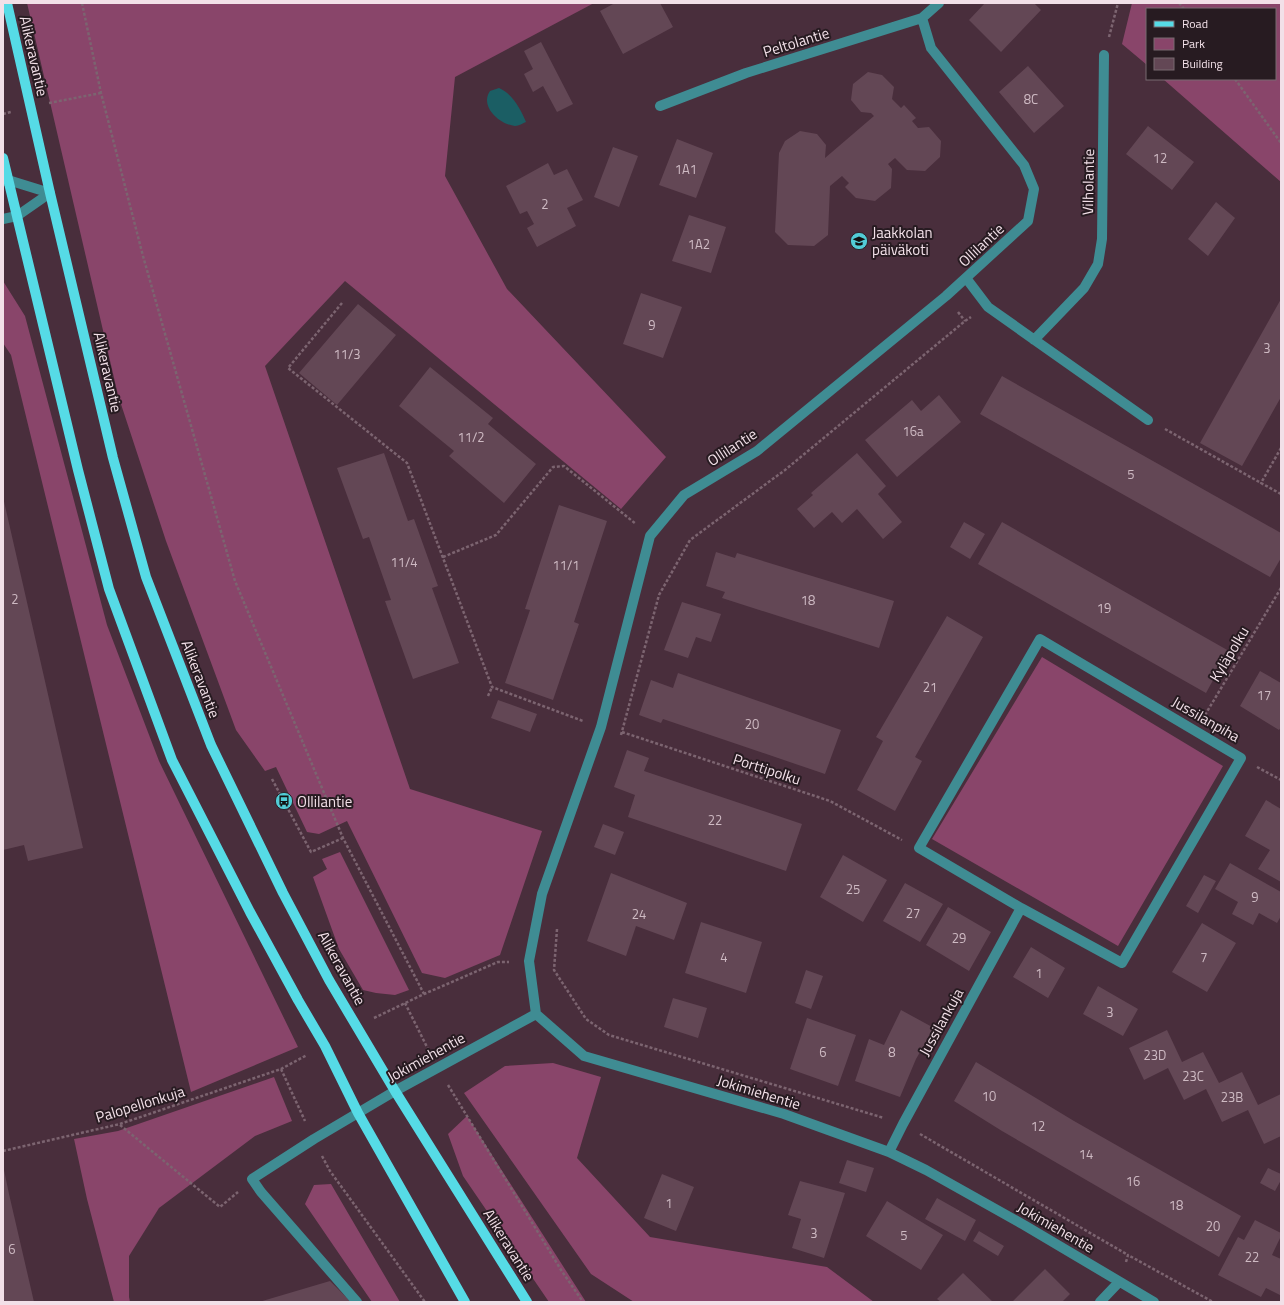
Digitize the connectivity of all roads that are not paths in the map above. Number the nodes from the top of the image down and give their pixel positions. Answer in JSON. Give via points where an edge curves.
{"nodes":[{"id":1,"x":7,"y":3,"type":"edge"},
{"id":2,"x":939,"y":3,"type":"edge"},
{"id":3,"x":922,"y":18,"type":"junction"},
{"id":4,"x":1104,"y":55,"type":"road end"},
{"id":5,"x":660,"y":106,"type":"dead end"},
{"id":6,"x":3,"y":158,"type":"edge"},
{"id":7,"x":6,"y":181,"type":"edge"},
{"id":8,"x":50,"y":193,"type":"junction"},
{"id":9,"x":17,"y":216,"type":"junction"},
{"id":10,"x":3,"y":219,"type":"edge"},
{"id":11,"x":966,"y":278,"type":"junction"},
{"id":12,"x":1034,"y":340,"type":"junction"},
{"id":13,"x":1148,"y":420,"type":"road end"},
{"id":14,"x":1021,"y":908,"type":"junction"},
{"id":15,"x":536,"y":1014,"type":"junction"},
{"id":16,"x":395,"y":1091,"type":"junction"},
{"id":17,"x":358,"y":1113,"type":"junction"},
{"id":18,"x":889,"y":1152,"type":"junction"},
{"id":19,"x":1119,"y":1282,"type":"junction"},
{"id":20,"x":357,"y":1302,"type":"edge"},
{"id":21,"x":465,"y":1302,"type":"edge"},
{"id":22,"x":527,"y":1302,"type":"edge"},
{"id":23,"x":1100,"y":1302,"type":"edge"},
{"id":24,"x":1154,"y":1302,"type":"edge"}],
"edges":[{"from":1,"to":8,"type":"main road","name":"Alikeravantie"},
{"from":2,"to":3,"type":"street","name":"Peltolantie"},
{"from":3,"to":5,"type":"street","name":"Peltolantie","via":[[746,73]]},
{"from":3,"to":11,"type":"street","name":"Ollilantie","via":[[931,48],[1024,165],[1034,189],[1028,221]]},
{"from":4,"to":12,"type":"street","name":"Vilholantie","via":[[1102,239],[1098,264],[1084,288]]},
{"from":6,"to":7,"type":"main road"},
{"from":7,"to":8,"type":"street"},
{"from":7,"to":9,"type":"main road"},
{"from":8,"to":9,"type":"street"},
{"from":8,"to":16,"type":"main road","name":"Alikeravantie","via":[[113,458],[148,585],[211,745],[283,893]]},
{"from":9,"to":10,"type":"street"},
{"from":9,"to":17,"type":"main road","via":[[78,470],[110,589],[172,760]]},
{"from":11,"to":12,"type":"street","via":[[988,307]]},
{"from":11,"to":15,"type":"street","name":"Ollilantie","via":[[757,451],[684,495],[650,536],[601,727],[542,894],[529,961]]},
{"from":12,"to":13,"type":"street"},
{"from":14,"to":14,"type":"street","name":"Jussilanpiha","via":[[1122,963],[1241,758],[1040,639],[919,848]]},
{"from":14,"to":18,"type":"street","name":"Jussilankuja"},
{"from":15,"to":16,"type":"street","name":"Jokimiehentie"},
{"from":15,"to":18,"type":"street","name":"Jokimiehentie","via":[[584,1056],[784,1114]]},
{"from":16,"to":17,"type":"street","name":"Jokimiehentie"},
{"from":16,"to":22,"type":"main road","name":"Alikeravantie"},
{"from":17,"to":20,"type":"street","name":"Jokimiehentie","via":[[252,1179]]},
{"from":17,"to":21,"type":"main road"},
{"from":18,"to":19,"type":"street","name":"Jokimiehentie","via":[[926,1170]]},
{"from":19,"to":23,"type":"street"},
{"from":19,"to":24,"type":"street","name":"Jokimiehentie"}]}
